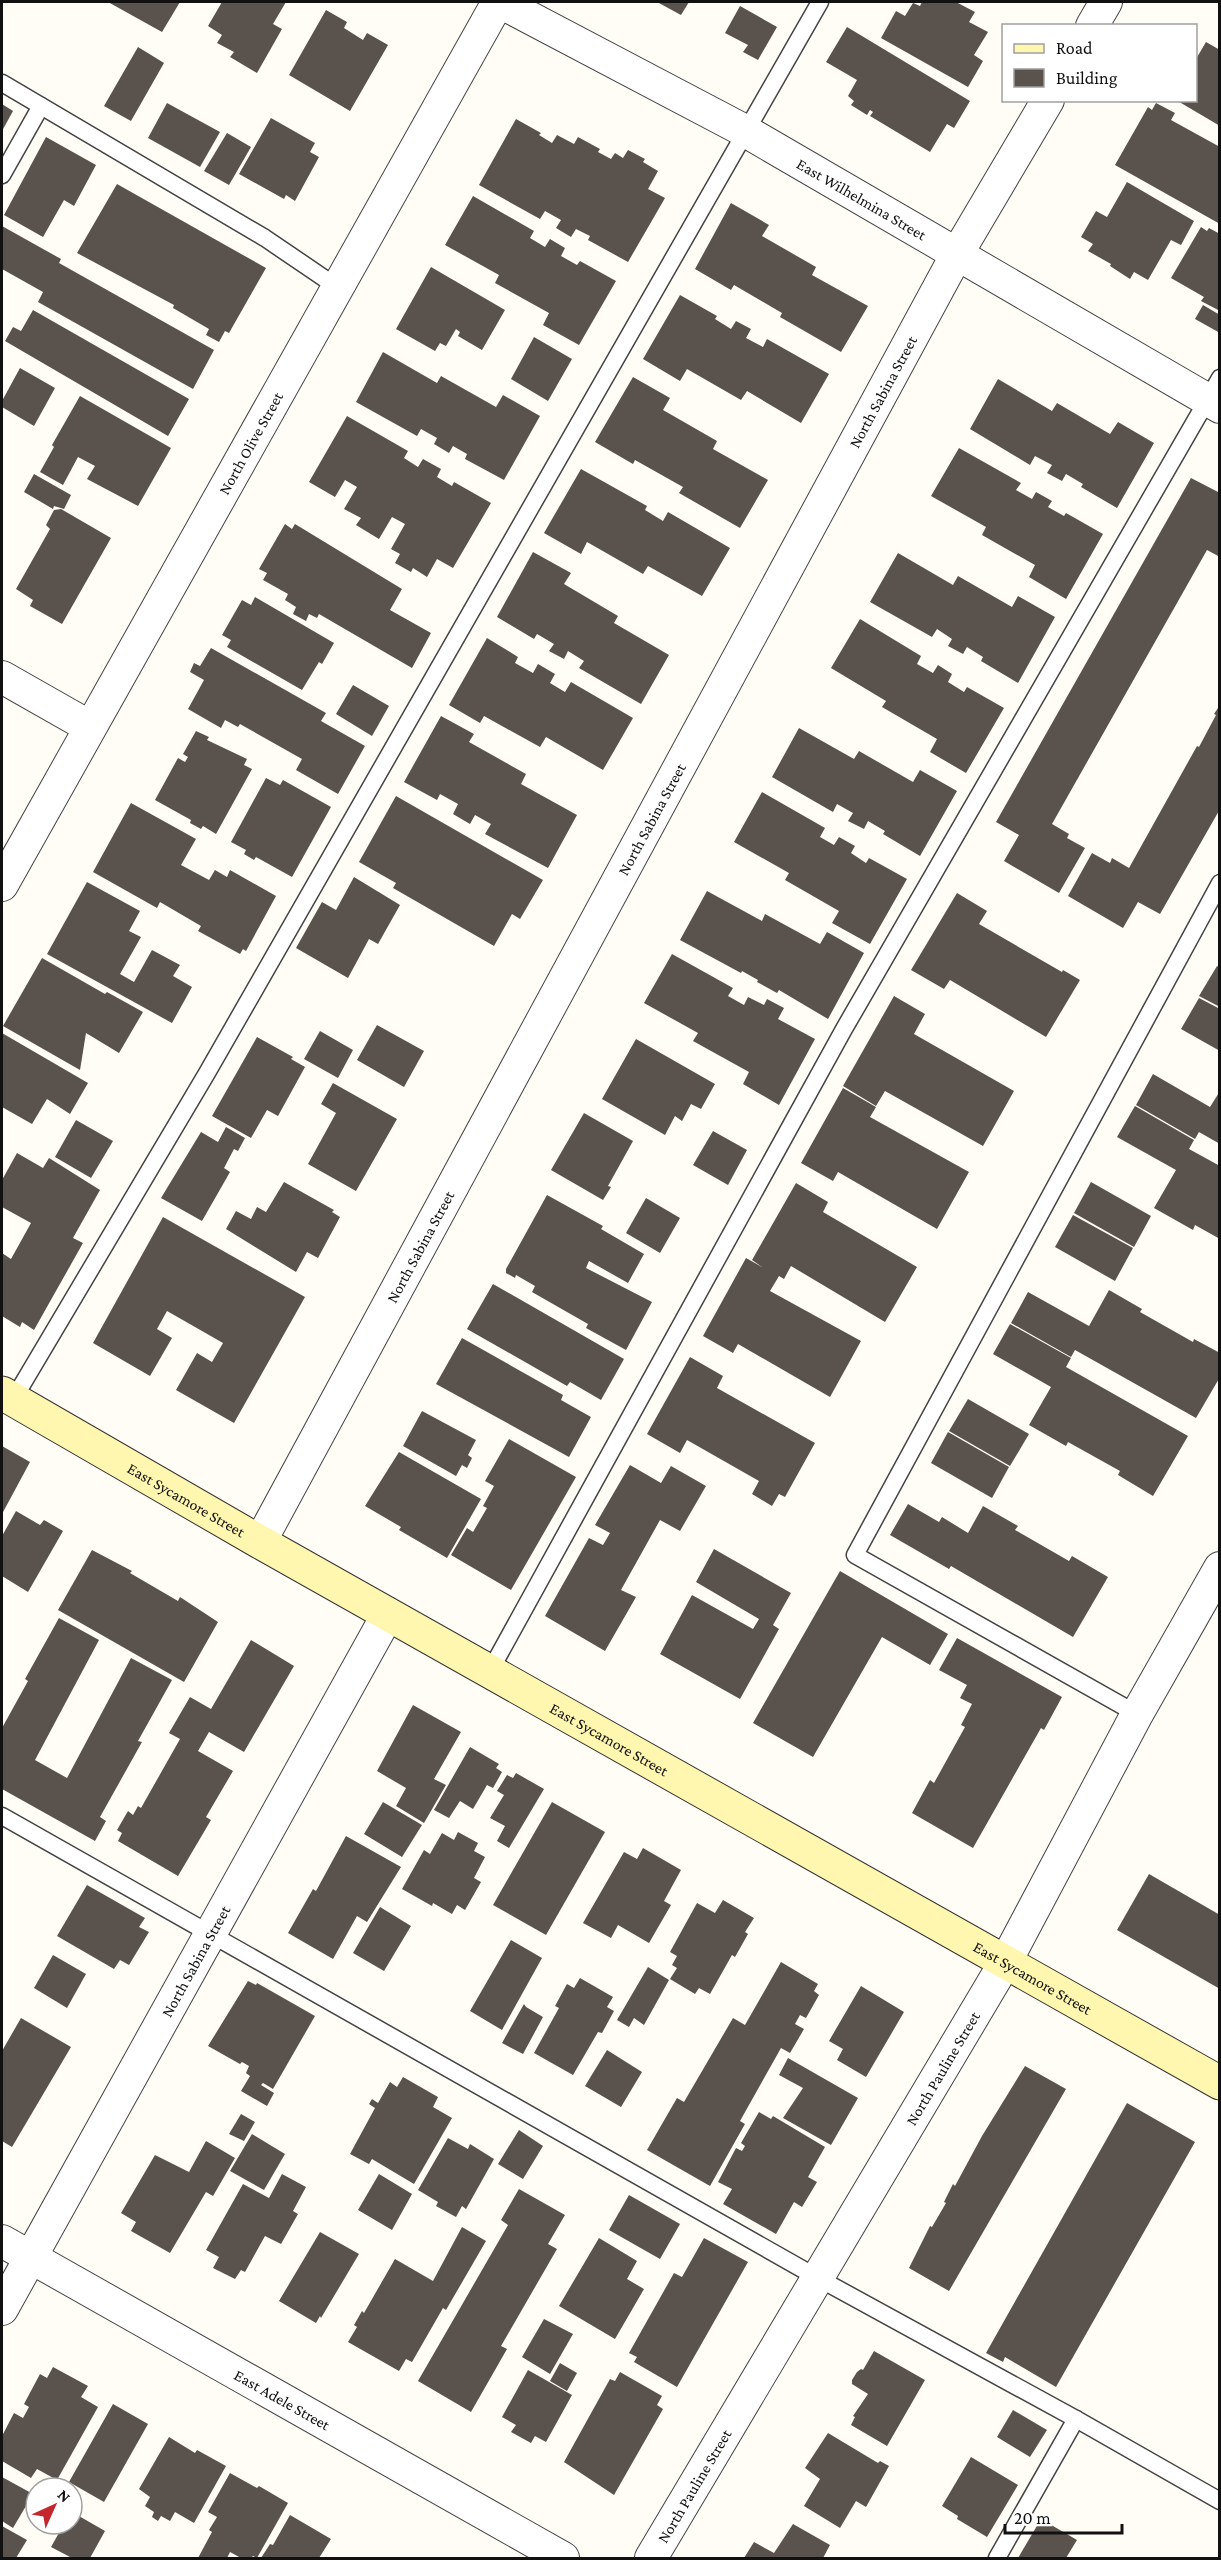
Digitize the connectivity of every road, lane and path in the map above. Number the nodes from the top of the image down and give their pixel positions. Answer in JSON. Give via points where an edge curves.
{"nodes":[{"id":1,"x":499,"y":2,"type":"edge"},
{"id":2,"x":820,"y":2,"type":"edge"},
{"id":3,"x":1106,"y":2,"type":"edge"},
{"id":4,"x":1093,"y":24,"type":"edge"},
{"id":5,"x":2,"y":83,"type":"edge"},
{"id":6,"x":1047,"y":102,"type":"edge"},
{"id":7,"x":41,"y":106,"type":"junction"},
{"id":8,"x":747,"y":132,"type":"junction"},
{"id":9,"x":2,"y":175,"type":"edge"},
{"id":10,"x":957,"y":254,"type":"junction"},
{"id":11,"x":337,"y":287,"type":"junction"},
{"id":12,"x":1215,"y":395,"type":"edge"},
{"id":13,"x":2,"y":678,"type":"edge"},
{"id":14,"x":90,"y":727,"type":"junction"},
{"id":15,"x":1220,"y":883,"type":"edge"},
{"id":16,"x":2,"y":885,"type":"edge"},
{"id":17,"x":8,"y":1397,"type":"edge"},
{"id":18,"x":260,"y":1542,"type":"junction"},
{"id":19,"x":1220,"y":1568,"type":"edge"},
{"id":20,"x":388,"y":1614,"type":"junction"},
{"id":21,"x":490,"y":1671,"type":"junction"},
{"id":22,"x":1137,"y":1714,"type":"junction"},
{"id":23,"x":2,"y":1816,"type":"edge"},
{"id":24,"x":210,"y":1934,"type":"junction"},
{"id":25,"x":1006,"y":1960,"type":"junction"},
{"id":26,"x":1220,"y":2082,"type":"edge"},
{"id":27,"x":2,"y":2241,"type":"edge"},
{"id":28,"x":32,"y":2258,"type":"junction"},
{"id":29,"x":818,"y":2278,"type":"junction"},
{"id":30,"x":2,"y":2309,"type":"edge"},
{"id":31,"x":1076,"y":2419,"type":"junction"},
{"id":32,"x":1220,"y":2501,"type":"edge"},
{"id":33,"x":563,"y":2559,"type":"edge"},
{"id":34,"x":651,"y":2559,"type":"edge"},
{"id":35,"x":997,"y":2559,"type":"edge"}],
"edges":[{"from":1,"to":8,"type":"street","name":"East Wilhelmina Street"},
{"from":1,"to":11,"type":"street","name":"North Olive Street"},
{"from":2,"to":8,"type":"lane"},
{"from":3,"to":4,"type":"street"},
{"from":5,"to":7,"type":"lane"},
{"from":6,"to":10,"type":"street","name":"North Sabina Street"},
{"from":7,"to":9,"type":"lane"},
{"from":7,"to":11,"type":"lane","via":[[265,238]]},
{"from":8,"to":10,"type":"street","name":"East Wilhelmina Street"},
{"from":8,"to":17,"type":"lane","via":[[213,1062]]},
{"from":10,"to":12,"type":"street","name":"East Wilhelmina Street"},
{"from":10,"to":18,"type":"street","name":"North Sabina Street"},
{"from":11,"to":14,"type":"street","name":"North Olive Street"},
{"from":12,"to":21,"type":"lane","via":[[844,1029]]},
{"from":13,"to":14,"type":"street"},
{"from":14,"to":16,"type":"street","name":"North Olive Street"},
{"from":15,"to":22,"type":"lane","via":[[855,1555]]},
{"from":17,"to":18,"type":"street","name":"East Sycamore Street"},
{"from":18,"to":20,"type":"street","name":"East Sycamore Street"},
{"from":19,"to":22,"type":"street","name":"North Pauline Street"},
{"from":20,"to":21,"type":"street","name":"East Sycamore Street"},
{"from":20,"to":24,"type":"street","name":"North Sabina Street"},
{"from":21,"to":25,"type":"street","name":"East Sycamore Street"},
{"from":22,"to":25,"type":"street","name":"North Pauline Street"},
{"from":23,"to":24,"type":"lane"},
{"from":24,"to":28,"type":"street","name":"North Sabina Street"},
{"from":24,"to":29,"type":"lane"},
{"from":25,"to":26,"type":"street","name":"East Sycamore Street"},
{"from":25,"to":29,"type":"street","name":"North Pauline Street"},
{"from":27,"to":28,"type":"street","name":"East Adele Street"},
{"from":28,"to":30,"type":"street","name":"North Sabina Street"},
{"from":28,"to":33,"type":"street","name":"East Adele Street"},
{"from":29,"to":31,"type":"lane"},
{"from":29,"to":34,"type":"street","name":"North Pauline Street"},
{"from":31,"to":32,"type":"lane"},
{"from":31,"to":35,"type":"lane"}]}
